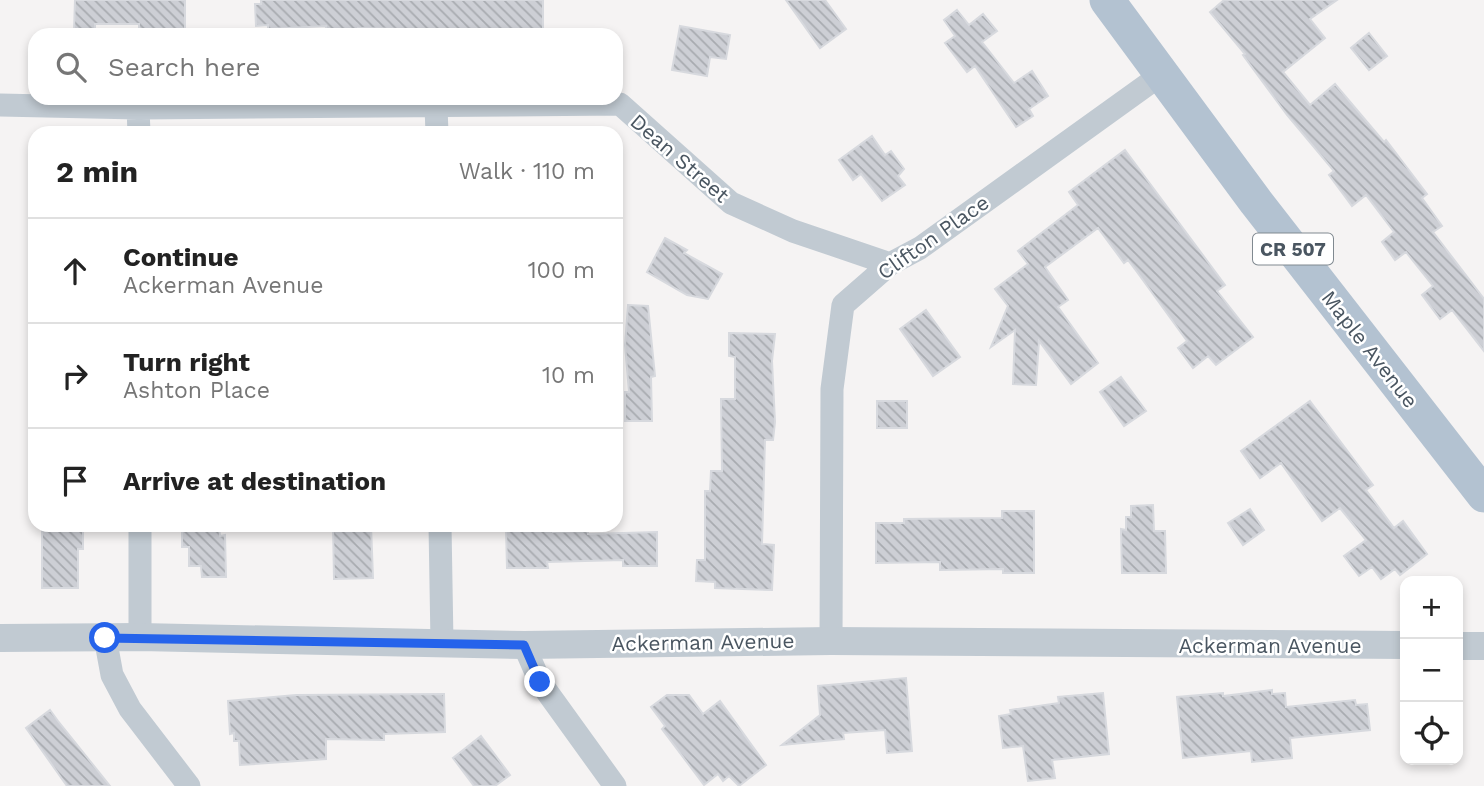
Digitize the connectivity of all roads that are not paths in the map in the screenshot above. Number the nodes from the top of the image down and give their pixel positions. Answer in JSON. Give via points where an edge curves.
{"nodes":[{"id":1,"x":1107,"y":0,"type":"edge"},
{"id":2,"x":1162,"y":74,"type":"junction"},
{"id":3,"x":0,"y":105,"type":"edge"},
{"id":4,"x":559,"y":105,"type":"edge"},
{"id":5,"x":621,"y":105,"type":"edge"},
{"id":6,"x":138,"y":107,"type":"junction"},
{"id":7,"x":436,"y":107,"type":"junction"},
{"id":8,"x":139,"y":126,"type":"edge"},
{"id":9,"x":437,"y":126,"type":"edge"},
{"id":10,"x":890,"y":264,"type":"junction"},
{"id":11,"x":1484,"y":495,"type":"edge"},
{"id":12,"x":139,"y":532,"type":"edge"},
{"id":13,"x":440,"y":532,"type":"edge"},
{"id":14,"x":140,"y":637,"type":"junction"},
{"id":15,"x":0,"y":638,"type":"edge"},
{"id":16,"x":105,"y":638,"type":"junction"},
{"id":17,"x":831,"y":641,"type":"junction"},
{"id":18,"x":442,"y":643,"type":"junction"},
{"id":19,"x":524,"y":645,"type":"junction"},
{"id":20,"x":1400,"y":645,"type":"edge"},
{"id":21,"x":1463,"y":646,"type":"edge"},
{"id":22,"x":1484,"y":646,"type":"edge"},
{"id":23,"x":189,"y":786,"type":"edge"},
{"id":24,"x":615,"y":786,"type":"edge"}],
"edges":[{"from":1,"to":2,"type":"main road","name":"Maple Avenue","number":"CR 507"},
{"from":2,"to":10,"type":"street","name":"Clifton Place","via":[[920,248]]},
{"from":2,"to":11,"type":"main road","name":"Maple Avenue","number":"CR 507"},
{"from":3,"to":6,"type":"street","name":"Dean Street"},
{"from":4,"to":7,"type":"street","name":"Dean Street"},
{"from":5,"to":10,"type":"street","name":"Dean Street","via":[[731,203],[793,231]]},
{"from":6,"to":7,"type":"street","name":"Dean Street"},
{"from":6,"to":8,"type":"street"},
{"from":7,"to":9,"type":"street"},
{"from":10,"to":17,"type":"street","name":"Clifton Place","via":[[843,305],[835,348]]},
{"from":12,"to":14,"type":"street"},
{"from":13,"to":18,"type":"street"},
{"from":14,"to":16,"type":"street","name":"Ackerman Avenue"},
{"from":14,"to":18,"type":"street","name":"Ackerman Avenue"},
{"from":15,"to":16,"type":"street","name":"Ackerman Avenue"},
{"from":16,"to":23,"type":"street","via":[[112,675],[130,709]]},
{"from":17,"to":19,"type":"street","name":"Ackerman Avenue"},
{"from":17,"to":20,"type":"street","name":"Ackerman Avenue"},
{"from":18,"to":19,"type":"street","name":"Ackerman Avenue"},
{"from":19,"to":24,"type":"street","via":[[540,682]]},
{"from":21,"to":22,"type":"street"}]}
